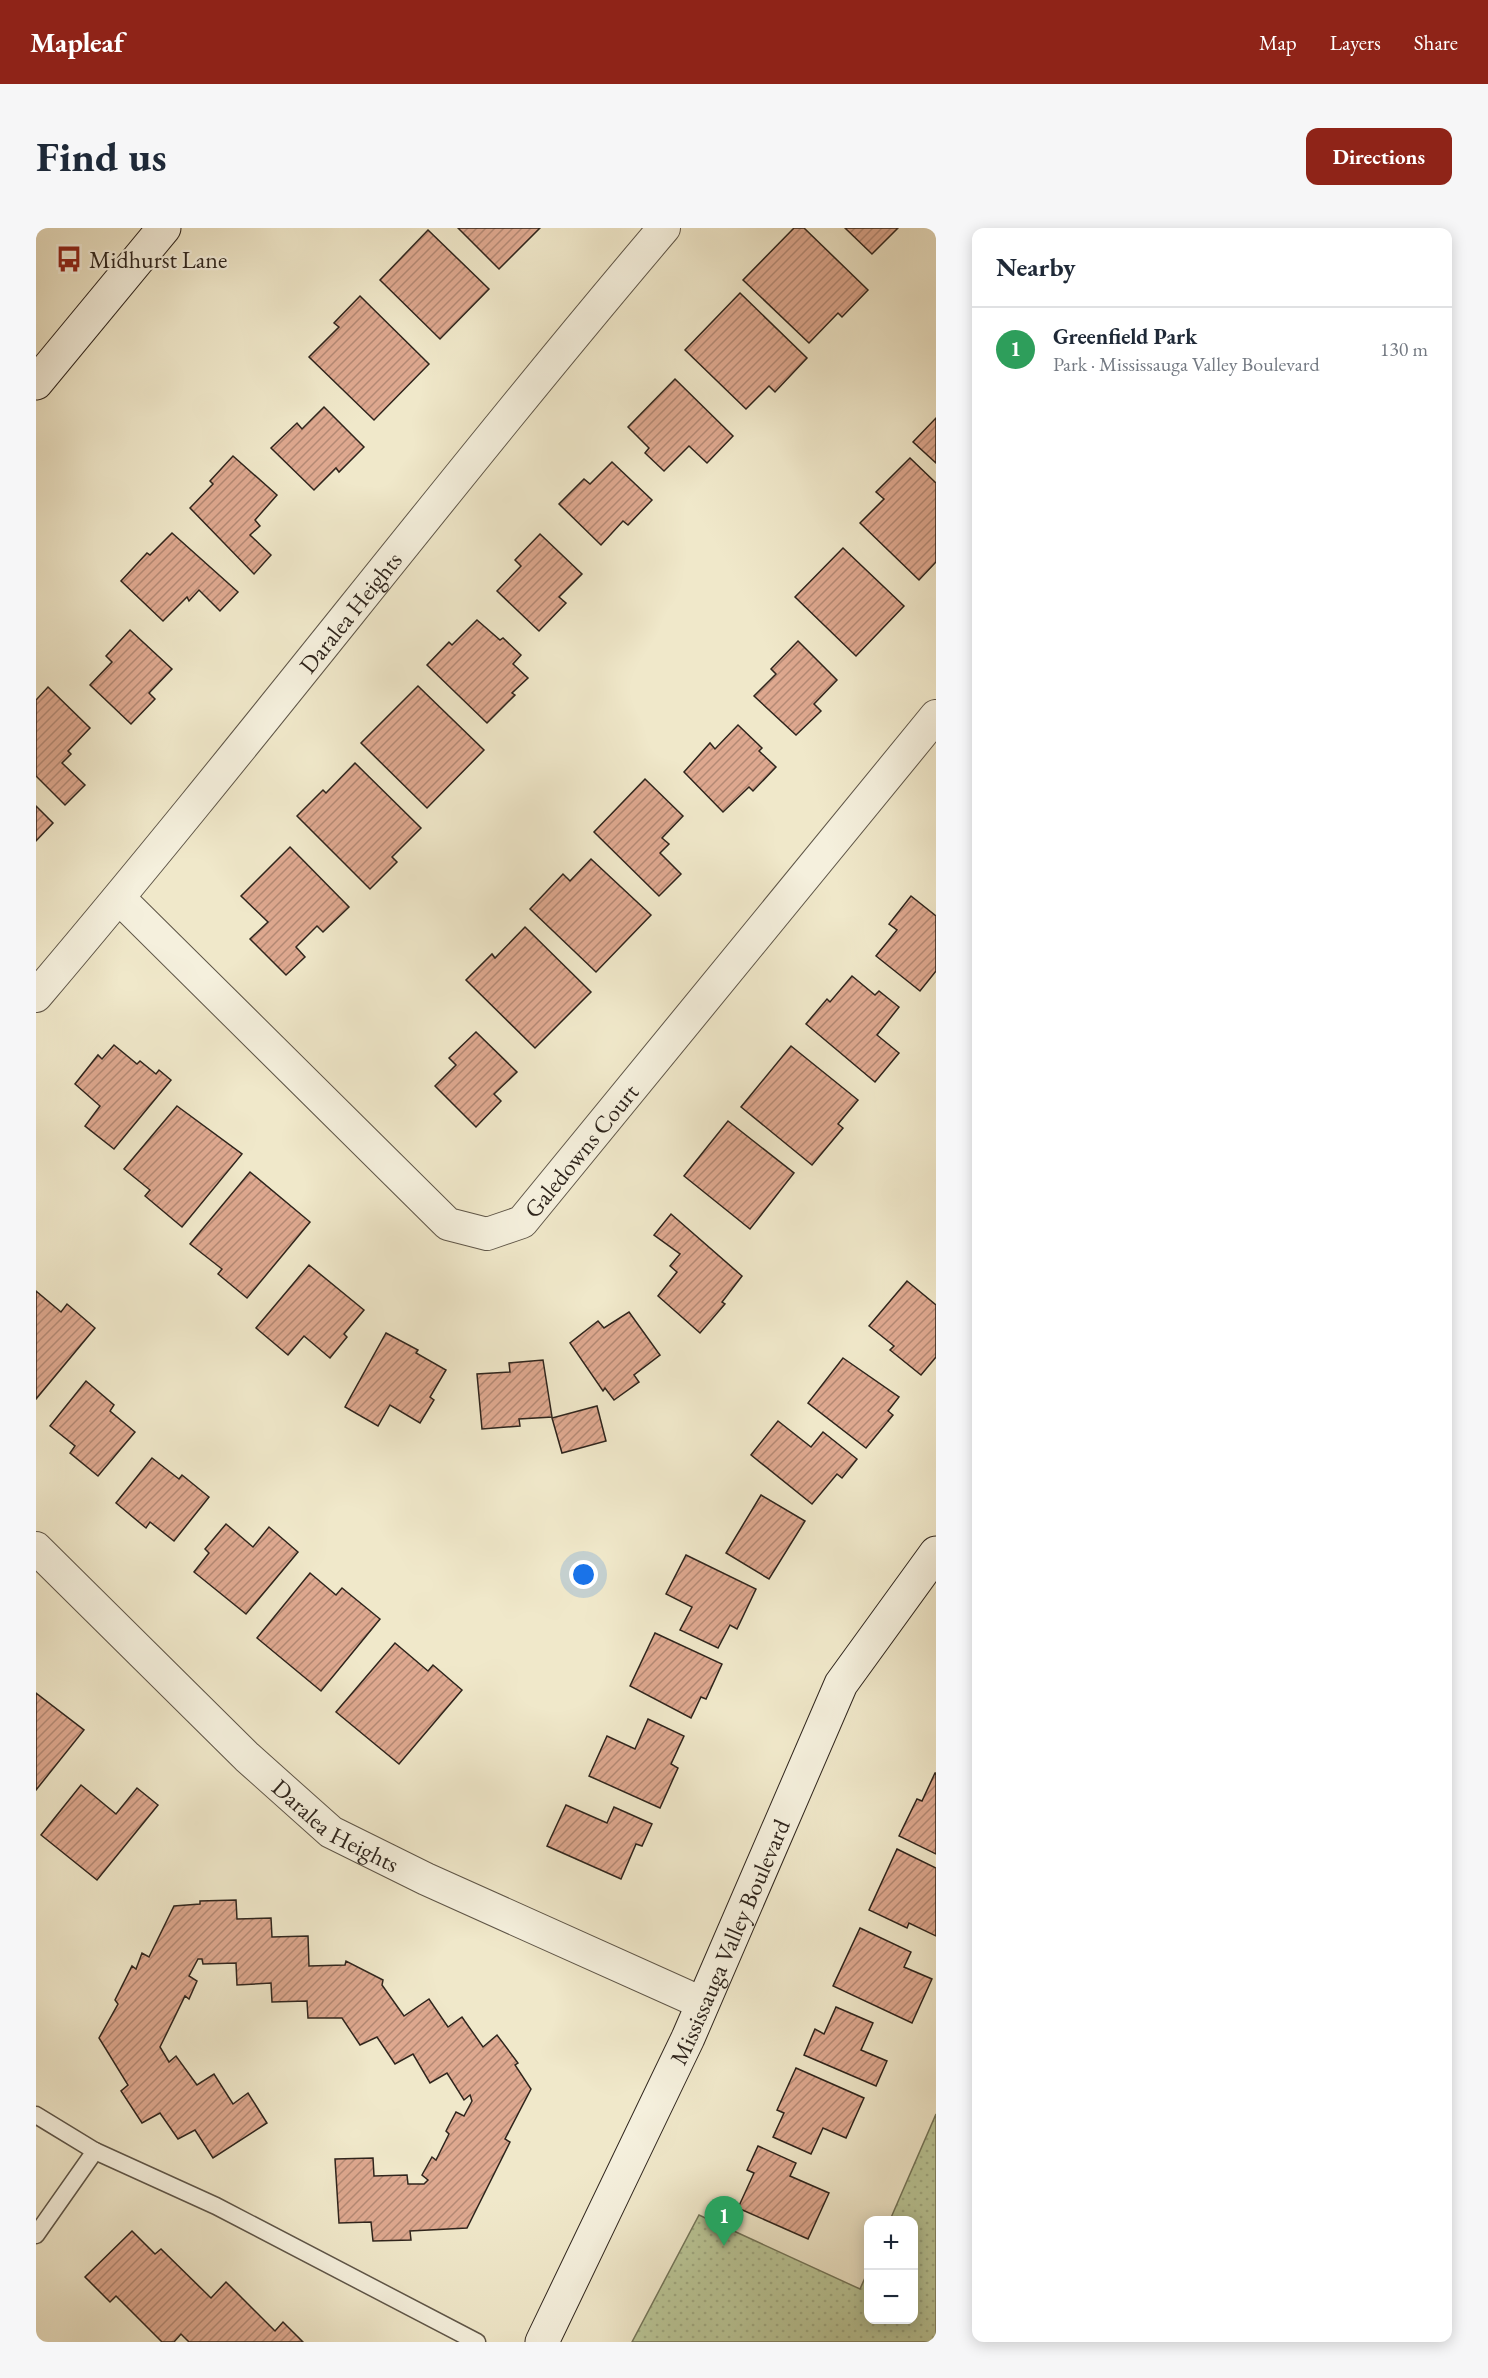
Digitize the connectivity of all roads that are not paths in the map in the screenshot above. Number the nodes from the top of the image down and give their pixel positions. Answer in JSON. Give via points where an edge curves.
{"nodes":[{"id":1,"x":164,"y":228,"type":"edge"},
{"id":2,"x":664,"y":228,"type":"edge"},
{"id":3,"x":36,"y":383,"type":"edge"},
{"id":4,"x":936,"y":716,"type":"edge"},
{"id":5,"x":120,"y":898,"type":"junction"},
{"id":6,"x":36,"y":996,"type":"edge"},
{"id":7,"x":36,"y":1548,"type":"edge"},
{"id":8,"x":936,"y":1553,"type":"edge"},
{"id":9,"x":702,"y":2003,"type":"junction"},
{"id":10,"x":36,"y":2115,"type":"edge"},
{"id":11,"x":95,"y":2151,"type":"junction"},
{"id":12,"x":36,"y":2235,"type":"edge"},
{"id":13,"x":477,"y":2342,"type":"edge"},
{"id":14,"x":542,"y":2342,"type":"edge"}],
"edges":[{"from":1,"to":3,"type":"street"},
{"from":2,"to":5,"type":"street","name":"Daralea Heights","via":[[553,359]]},
{"from":4,"to":5,"type":"street","name":"Galedowns Court","via":[[522,1222],[487,1234],[448,1224]]},
{"from":5,"to":6,"type":"street","name":"Daralea Heights"},
{"from":7,"to":9,"type":"street","name":"Daralea Heights","via":[[247,1757],[331,1832]]},
{"from":8,"to":9,"type":"street","name":"Mississauga Valley Boulevard","via":[[842,1684]]},
{"from":9,"to":14,"type":"street","name":"Mississauga Valley Boulevard"},
{"from":10,"to":11,"type":"lane"},
{"from":11,"to":12,"type":"lane"},
{"from":11,"to":13,"type":"lane","via":[[216,2206]]}]}
